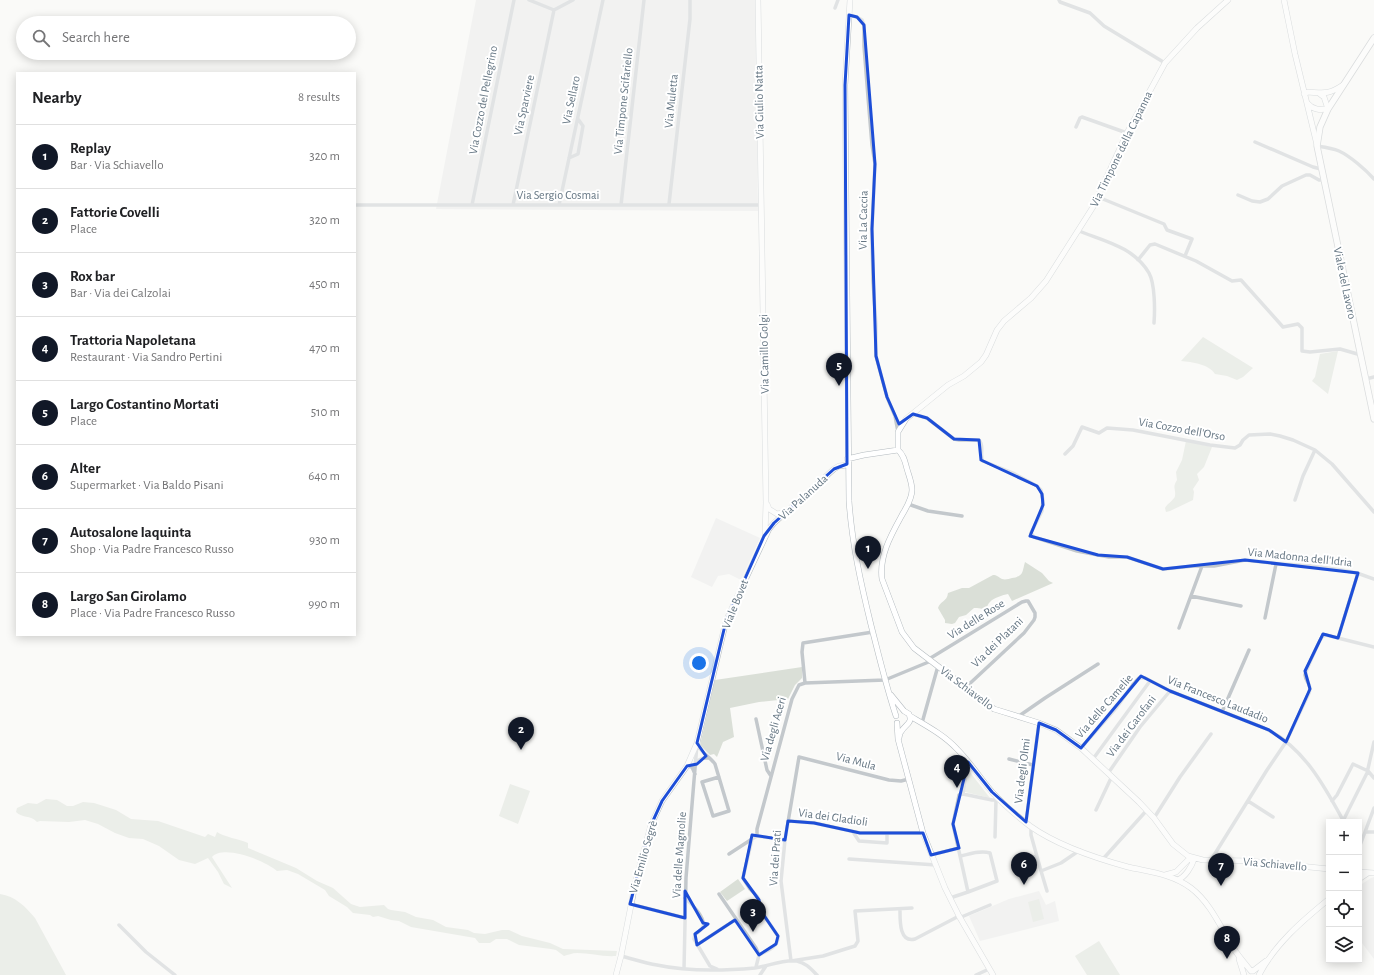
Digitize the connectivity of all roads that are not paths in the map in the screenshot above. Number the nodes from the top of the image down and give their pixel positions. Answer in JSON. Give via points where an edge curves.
{"nodes":[{"id":1,"x":514,"y":0,"type":"edge"},
{"id":2,"x":529,"y":0,"type":"edge"},
{"id":3,"x":573,"y":0,"type":"edge"},
{"id":4,"x":603,"y":0,"type":"edge"},
{"id":5,"x":644,"y":0,"type":"edge"},
{"id":6,"x":690,"y":0,"type":"edge"},
{"id":7,"x":758,"y":0,"type":"edge"},
{"id":8,"x":838,"y":0,"type":"edge"},
{"id":9,"x":850,"y":0,"type":"edge"},
{"id":10,"x":1059,"y":0,"type":"edge"},
{"id":11,"x":1228,"y":0,"type":"edge"},
{"id":12,"x":1284,"y":0,"type":"edge"},
{"id":13,"x":835,"y":8,"type":"dead end"},
{"id":14,"x":554,"y":10,"type":"junction"},
{"id":15,"x":849,"y":15,"type":"junction"},
{"id":16,"x":1374,"y":38,"type":"edge"},
{"id":17,"x":1164,"y":64,"type":"junction"},
{"id":18,"x":1343,"y":85,"type":"junction"},
{"id":19,"x":1307,"y":93,"type":"junction"},
{"id":20,"x":1320,"y":94,"type":"junction"},
{"id":21,"x":1307,"y":103,"type":"junction"},
{"id":22,"x":1328,"y":109,"type":"junction"},
{"id":23,"x":578,"y":119,"type":"junction"},
{"id":24,"x":1076,"y":127,"type":"dead end"},
{"id":25,"x":1127,"y":133,"type":"junction"},
{"id":26,"x":1255,"y":142,"type":"dead end"},
{"id":27,"x":1317,"y":146,"type":"junction"},
{"id":28,"x":569,"y":158,"type":"junction"},
{"id":29,"x":1321,"y":168,"type":"junction"},
{"id":30,"x":1374,"y":179,"type":"edge"},
{"id":31,"x":1324,"y":180,"type":"junction"},
{"id":32,"x":1238,"y":194,"type":"dead end"},
{"id":33,"x":1098,"y":197,"type":"junction"},
{"id":34,"x":621,"y":204,"type":"junction"},
{"id":35,"x":669,"y":204,"type":"junction"},
{"id":36,"x":356,"y":205,"type":"edge"},
{"id":37,"x":472,"y":205,"type":"junction"},
{"id":38,"x":513,"y":205,"type":"junction"},
{"id":39,"x":559,"y":205,"type":"junction"},
{"id":40,"x":761,"y":205,"type":"junction"},
{"id":41,"x":1078,"y":231,"type":"junction"},
{"id":42,"x":1185,"y":256,"type":"junction"},
{"id":43,"x":1138,"y":260,"type":"junction"},
{"id":44,"x":1154,"y":323,"type":"dead end"},
{"id":45,"x":1361,"y":354,"type":"junction"},
{"id":46,"x":1374,"y":377,"type":"edge"},
{"id":47,"x":1366,"y":379,"type":"junction"},
{"id":48,"x":913,"y":414,"type":"junction"},
{"id":49,"x":1374,"y":419,"type":"edge"},
{"id":50,"x":898,"y":432,"type":"junction"},
{"id":51,"x":898,"y":450,"type":"junction"},
{"id":52,"x":1315,"y":450,"type":"junction"},
{"id":53,"x":1065,"y":454,"type":"dead end"},
{"id":54,"x":848,"y":462,"type":"junction"},
{"id":55,"x":1295,"y":500,"type":"dead end"},
{"id":56,"x":766,"y":503,"type":"junction"},
{"id":57,"x":908,"y":504,"type":"junction"},
{"id":58,"x":788,"y":512,"type":"junction"},
{"id":59,"x":1374,"y":512,"type":"edge"},
{"id":60,"x":962,"y":516,"type":"dead end"},
{"id":61,"x":764,"y":536,"type":"junction"},
{"id":62,"x":1276,"y":564,"type":"junction"},
{"id":63,"x":1202,"y":566,"type":"junction"},
{"id":64,"x":1358,"y":573,"type":"junction"},
{"id":65,"x":1374,"y":579,"type":"edge"},
{"id":66,"x":1191,"y":596,"type":"junction"},
{"id":67,"x":1241,"y":606,"type":"dead end"},
{"id":68,"x":1031,"y":608,"type":"joint"},
{"id":69,"x":1264,"y":618,"type":"dead end"},
{"id":70,"x":1179,"y":628,"type":"dead end"},
{"id":71,"x":873,"y":632,"type":"junction"},
{"id":72,"x":1338,"y":638,"type":"junction"},
{"id":73,"x":1374,"y":647,"type":"edge"},
{"id":74,"x":1249,"y":650,"type":"dead end"},
{"id":75,"x":930,"y":660,"type":"junction"},
{"id":76,"x":1098,"y":664,"type":"dead end"},
{"id":77,"x":938,"y":666,"type":"junction"},
{"id":78,"x":1142,"y":678,"type":"joint"},
{"id":79,"x":885,"y":680,"type":"junction"},
{"id":80,"x":1150,"y":681,"type":"junction"},
{"id":81,"x":805,"y":683,"type":"junction"},
{"id":82,"x":965,"y":688,"type":"junction"},
{"id":83,"x":1170,"y":691,"type":"junction"},
{"id":84,"x":889,"y":693,"type":"junction"},
{"id":85,"x":904,"y":711,"type":"junction"},
{"id":86,"x":1222,"y":712,"type":"junction"},
{"id":87,"x":896,"y":716,"type":"junction"},
{"id":88,"x":910,"y":716,"type":"junction"},
{"id":89,"x":1018,"y":717,"type":"junction"},
{"id":90,"x":756,"y":719,"type":"dead end"},
{"id":91,"x":897,"y":723,"type":"junction"},
{"id":92,"x":922,"y":723,"type":"junction"},
{"id":93,"x":1039,"y":723,"type":"junction"},
{"id":94,"x":907,"y":725,"type":"junction"},
{"id":95,"x":927,"y":727,"type":"junction"},
{"id":96,"x":1211,"y":734,"type":"dead end"},
{"id":97,"x":898,"y":739,"type":"junction"},
{"id":98,"x":1286,"y":742,"type":"junction"},
{"id":99,"x":1374,"y":742,"type":"edge"},
{"id":100,"x":698,"y":743,"type":"junction"},
{"id":101,"x":1081,"y":748,"type":"junction"},
{"id":102,"x":799,"y":757,"type":"joint"},
{"id":103,"x":1373,"y":757,"type":"edge"},
{"id":104,"x":712,"y":759,"type":"junction"},
{"id":105,"x":1009,"y":759,"type":"dead end"},
{"id":106,"x":1093,"y":759,"type":"junction"},
{"id":107,"x":697,"y":761,"type":"junction"},
{"id":108,"x":970,"y":764,"type":"junction"},
{"id":109,"x":1033,"y":765,"type":"junction"},
{"id":110,"x":687,"y":766,"type":"junction"},
{"id":111,"x":1368,"y":771,"type":"junction"},
{"id":112,"x":1111,"y":774,"type":"junction"},
{"id":113,"x":771,"y":776,"type":"junction"},
{"id":114,"x":719,"y":777,"type":"junction"},
{"id":115,"x":695,"y":778,"type":"junction"},
{"id":116,"x":1374,"y":778,"type":"edge"},
{"id":117,"x":909,"y":779,"type":"junction"},
{"id":118,"x":962,"y":794,"type":"junction"},
{"id":119,"x":998,"y":799,"type":"junction"},
{"id":120,"x":1248,"y":801,"type":"junction"},
{"id":121,"x":1332,"y":801,"type":"junction"},
{"id":122,"x":1374,"y":808,"type":"edge"},
{"id":123,"x":1096,"y":810,"type":"dead end"},
{"id":124,"x":1147,"y":810,"type":"junction"},
{"id":125,"x":1273,"y":817,"type":"dead end"},
{"id":126,"x":1154,"y":818,"type":"junction"},
{"id":127,"x":1342,"y":819,"type":"edge"},
{"id":128,"x":1345,"y":819,"type":"edge"},
{"id":129,"x":788,"y":821,"type":"junction"},
{"id":130,"x":1026,"y":822,"type":"junction"},
{"id":131,"x":1031,"y":826,"type":"junction"},
{"id":132,"x":853,"y":832,"type":"junction"},
{"id":133,"x":1365,"y":832,"type":"junction"},
{"id":134,"x":1374,"y":832,"type":"edge"},
{"id":135,"x":887,"y":833,"type":"junction"},
{"id":136,"x":923,"y":833,"type":"junction"},
{"id":137,"x":757,"y":836,"type":"junction"},
{"id":138,"x":995,"y":837,"type":"dead end"},
{"id":139,"x":752,"y":839,"type":"junction"},
{"id":140,"x":1362,"y":839,"type":"edge"},
{"id":141,"x":785,"y":840,"type":"junction"},
{"id":142,"x":959,"y":848,"type":"junction"},
{"id":143,"x":1080,"y":850,"type":"junction"},
{"id":144,"x":1182,"y":852,"type":"junction"},
{"id":145,"x":729,"y":854,"type":"dead end"},
{"id":146,"x":932,"y":855,"type":"junction"},
{"id":147,"x":961,"y":856,"type":"junction"},
{"id":148,"x":1036,"y":856,"type":"junction"},
{"id":149,"x":849,"y":859,"type":"dead end"},
{"id":150,"x":1103,"y":859,"type":"junction"},
{"id":151,"x":1193,"y":860,"type":"junction"},
{"id":152,"x":1211,"y":860,"type":"junction"},
{"id":153,"x":1186,"y":862,"type":"junction"},
{"id":154,"x":1015,"y":864,"type":"dead end"},
{"id":155,"x":936,"y":865,"type":"junction"},
{"id":156,"x":1326,"y":869,"type":"edge"},
{"id":157,"x":1041,"y":872,"type":"junction"},
{"id":158,"x":1176,"y":872,"type":"junction"},
{"id":159,"x":1186,"y":873,"type":"junction"},
{"id":160,"x":1371,"y":873,"type":"edge"},
{"id":161,"x":1165,"y":875,"type":"junction"},
{"id":162,"x":1362,"y":878,"type":"edge"},
{"id":163,"x":1176,"y":879,"type":"junction"},
{"id":164,"x":1189,"y":887,"type":"junction"},
{"id":165,"x":968,"y":892,"type":"junction"},
{"id":166,"x":1047,"y":892,"type":"dead end"},
{"id":167,"x":718,"y":894,"type":"dead end"},
{"id":168,"x":685,"y":898,"type":"junction"},
{"id":169,"x":950,"y":898,"type":"junction"},
{"id":170,"x":1326,"y":902,"type":"edge"},
{"id":171,"x":630,"y":904,"type":"junction"},
{"id":172,"x":990,"y":905,"type":"dead end"},
{"id":173,"x":912,"y":908,"type":"dead end"},
{"id":174,"x":900,"y":909,"type":"junction"},
{"id":175,"x":959,"y":917,"type":"junction"},
{"id":176,"x":685,"y":918,"type":"junction"},
{"id":177,"x":735,"y":920,"type":"junction"},
{"id":178,"x":119,"y":925,"type":"dead end"},
{"id":179,"x":697,"y":944,"type":"junction"},
{"id":180,"x":1237,"y":953,"type":"junction"},
{"id":181,"x":758,"y":955,"type":"junction"},
{"id":182,"x":621,"y":956,"type":"junction"},
{"id":183,"x":791,"y":961,"type":"junction"},
{"id":184,"x":766,"y":966,"type":"junction"},
{"id":185,"x":756,"y":968,"type":"junction"},
{"id":186,"x":684,"y":969,"type":"junction"},
{"id":187,"x":989,"y":969,"type":"junction"},
{"id":188,"x":718,"y":970,"type":"junction"},
{"id":189,"x":1255,"y":973,"type":"edge"},
{"id":190,"x":175,"y":975,"type":"edge"},
{"id":191,"x":616,"y":975,"type":"edge"},
{"id":192,"x":760,"y":975,"type":"edge"},
{"id":193,"x":817,"y":975,"type":"edge"},
{"id":194,"x":976,"y":975,"type":"edge"},
{"id":195,"x":993,"y":975,"type":"edge"},
{"id":196,"x":1244,"y":975,"type":"edge"}],
"edges":[{"from":1,"to":37,"type":"street","name":"Via Cozzo del Pellegrino"},
{"from":2,"to":14,"type":"street"},
{"from":3,"to":14,"type":"street"},
{"from":4,"to":23,"type":"street","name":"Via Sellaro"},
{"from":5,"to":34,"type":"street","name":"Via Timpone Scifariello"},
{"from":6,"to":35,"type":"street","name":"Via Muletta"},
{"from":7,"to":40,"type":"street","name":"Via Giulio Natta"},
{"from":8,"to":13,"type":"street"},
{"from":9,"to":15,"type":"street"},
{"from":10,"to":17,"type":"street","via":[[1090,13],[1104,26]]},
{"from":11,"to":17,"type":"street","name":"Via Timpone della Capanna","via":[[1197,28]]},
{"from":12,"to":19,"type":"street","via":[[1301,78]]},
{"from":14,"to":38,"type":"street","name":"Via Sparviere"},
{"from":15,"to":50,"type":"street","name":"Via La Caccia","via":[[862,20],[864,25],[868,103],[875,164],[872,230],[876,356]]},
{"from":15,"to":54,"type":"street","via":[[845,85]]},
{"from":16,"to":18,"type":"main road","name":"Viale del Lavoro"},
{"from":17,"to":25,"type":"street","name":"Via Timpone della Capanna"},
{"from":18,"to":20,"type":"street","via":[[1335,91]]},
{"from":18,"to":22,"type":"main road","name":"Viale del Lavoro"},
{"from":19,"to":20,"type":"street"},
{"from":19,"to":21,"type":"street"},
{"from":20,"to":22,"type":"street"},
{"from":21,"to":22,"type":"street","via":[[1317,109]]},
{"from":21,"to":27,"type":"street"},
{"from":22,"to":27,"type":"main road","name":"Viale del Lavoro","via":[[1320,127]]},
{"from":23,"to":28,"type":"street","name":"Via Sellaro"},
{"from":23,"to":28,"type":"street","via":[[583,126],[578,154]]},
{"from":24,"to":25,"type":"street","via":[[1082,117]]},
{"from":25,"to":33,"type":"street","name":"Via Timpone della Capanna"},
{"from":26,"to":29,"type":"street","via":[[1313,167]]},
{"from":27,"to":29,"type":"main road","name":"Viale del Lavoro"},
{"from":27,"to":30,"type":"street","via":[[1338,150]]},
{"from":28,"to":39,"type":"street","name":"Via Sellaro"},
{"from":29,"to":31,"type":"main road","name":"Viale del Lavoro"},
{"from":31,"to":32,"type":"street","via":[[1306,174],[1282,186],[1268,199],[1260,202]]},
{"from":31,"to":45,"type":"main road","name":"Viale del Lavoro"},
{"from":33,"to":41,"type":"street","name":"Via Timpone della Capanna"},
{"from":33,"to":42,"type":"street","via":[[1164,224],[1167,230],[1192,239]]},
{"from":34,"to":35,"type":"street","name":"Via Sergio Cosmai"},
{"from":34,"to":39,"type":"street","name":"Via Sergio Cosmai"},
{"from":35,"to":40,"type":"street","name":"Via Sergio Cosmai"},
{"from":36,"to":37,"type":"street","name":"Via Sergio Cosmai"},
{"from":37,"to":38,"type":"street","name":"Via Sergio Cosmai"},
{"from":38,"to":39,"type":"street","name":"Via Sergio Cosmai"},
{"from":40,"to":56,"type":"street","name":"Via Camillo Golgi"},
{"from":41,"to":43,"type":"street","via":[[1123,248]]},
{"from":41,"to":48,"type":"street","name":"Via Timpone della Capanna","via":[[1046,281],[997,330],[981,362]]},
{"from":42,"to":43,"type":"street","via":[[1155,244],[1150,245]]},
{"from":42,"to":45,"type":"street","via":[[1232,280],[1241,280],[1283,328],[1298,324],[1302,328],[1302,351],[1340,349]]},
{"from":43,"to":44,"type":"street","via":[[1152,281]]},
{"from":45,"to":47,"type":"main road","name":"Viale del Lavoro"},
{"from":46,"to":47,"type":"street"},
{"from":47,"to":49,"type":"main road","name":"Viale del Lavoro"},
{"from":48,"to":50,"type":"street","via":[[906,419]]},
{"from":48,"to":63,"type":"street","name":"Via Madonna dell'Idria","via":[[927,418],[954,439],[979,440],[982,444],[983,461],[1014,473],[1041,490],[1043,505],[1031,533],[1034,537],[1077,551],[1109,557],[1127,557],[1163,569]]},
{"from":50,"to":51,"type":"street"},
{"from":51,"to":54,"type":"street","name":"Via Palanuda","via":[[859,456]]},
{"from":51,"to":57,"type":"street","name":"Via Schiavello","via":[[903,457],[911,483],[912,492]]},
{"from":52,"to":53,"type":"street","name":"Via Cozzo dell'Orso","via":[[1293,440],[1270,434],[1249,435],[1235,448],[1133,430],[1107,428],[1099,433],[1082,427],[1073,446]]},
{"from":52,"to":55,"type":"street"},
{"from":52,"to":59,"type":"street","name":"Via Cozzo dell'Orso","via":[[1332,464]]},
{"from":54,"to":58,"type":"street","name":"Via Palanuda","via":[[834,469]]},
{"from":54,"to":71,"type":"street","via":[[854,548]]},
{"from":56,"to":58,"type":"street","via":[[777,514]]},
{"from":56,"to":61,"type":"street","name":"Via Camillo Golgi"},
{"from":57,"to":60,"type":"street","via":[[928,511]]},
{"from":57,"to":75,"type":"street","name":"Via Schiavello","via":[[881,561],[882,579],[902,632],[914,648]]},
{"from":58,"to":61,"type":"street","name":"Via Palanuda","via":[[774,523]]},
{"from":61,"to":100,"type":"street","name":"Viale Bovet","via":[[726,621]]},
{"from":62,"to":63,"type":"street","name":"Via Madonna dell'Idria","via":[[1246,560]]},
{"from":62,"to":64,"type":"street","name":"Via Madonna dell'Idria","via":[[1314,566]]},
{"from":62,"to":69,"type":"street"},
{"from":63,"to":66,"type":"street"},
{"from":64,"to":65,"type":"street","name":"Via Madonna dell'Idria"},
{"from":64,"to":72,"type":"street"},
{"from":66,"to":67,"type":"street"},
{"from":66,"to":70,"type":"street"},
{"from":68,"to":75,"type":"street","name":"Via delle Rose","via":[[1028,601],[1022,602]]},
{"from":68,"to":82,"type":"street","name":"Via dei Platani","via":[[1035,614],[1034,620],[1024,633]]},
{"from":71,"to":79,"type":"street"},
{"from":71,"to":81,"type":"street","via":[[803,642]]},
{"from":72,"to":73,"type":"street"},
{"from":72,"to":98,"type":"street","via":[[1326,635],[1319,642],[1305,671],[1310,687],[1309,693]]},
{"from":74,"to":86,"type":"street"},
{"from":75,"to":77,"type":"street","name":"Via Schiavello"},
{"from":75,"to":79,"type":"street"},
{"from":76,"to":89,"type":"street"},
{"from":77,"to":82,"type":"street","name":"Via Schiavello"},
{"from":77,"to":92,"type":"street"},
{"from":78,"to":80,"type":"street","name":"Via Francesco Laudadio"},
{"from":78,"to":101,"type":"street","name":"Via delle Camelie","via":[[1134,683]]},
{"from":79,"to":81,"type":"street"},
{"from":79,"to":84,"type":"street"},
{"from":80,"to":83,"type":"street","name":"Via Francesco Laudadio"},
{"from":80,"to":106,"type":"street"},
{"from":81,"to":113,"type":"street","name":"Via degli Aceri","via":[[799,685],[792,699]]},
{"from":82,"to":89,"type":"street","name":"Via Schiavello","via":[[994,710]]},
{"from":83,"to":86,"type":"street","name":"Via Francesco Laudadio"},
{"from":83,"to":112,"type":"street","name":"Via dei Garofani","via":[[1140,727]]},
{"from":84,"to":85,"type":"street"},
{"from":84,"to":87,"type":"street"},
{"from":85,"to":87,"type":"street"},
{"from":85,"to":88,"type":"street"},
{"from":86,"to":98,"type":"street","name":"Via Francesco Laudadio","via":[[1269,730]]},
{"from":87,"to":91,"type":"street"},
{"from":88,"to":92,"type":"street"},
{"from":88,"to":94,"type":"street"},
{"from":89,"to":93,"type":"street","name":"Via Schiavello"},
{"from":90,"to":113,"type":"street","via":[[767,770]]},
{"from":91,"to":94,"type":"street","via":[[901,726]]},
{"from":91,"to":97,"type":"street"},
{"from":92,"to":95,"type":"street"},
{"from":93,"to":101,"type":"street","name":"Via Schiavello","via":[[1056,730]]},
{"from":93,"to":109,"type":"street","name":"Via degli Olmi"},
{"from":94,"to":95,"type":"street"},
{"from":94,"to":97,"type":"street"},
{"from":95,"to":108,"type":"street","via":[[946,739]]},
{"from":96,"to":126,"type":"street"},
{"from":97,"to":117,"type":"street"},
{"from":98,"to":120,"type":"street"},
{"from":98,"to":121,"type":"street","name":"Via Francesco Laudadio","via":[[1314,771]]},
{"from":99,"to":103,"type":"street"},
{"from":100,"to":104,"type":"street","via":[[701,751]]},
{"from":100,"to":107,"type":"street","name":"Via delle Magnolie"},
{"from":100,"to":110,"type":"street","name":"Viale Bovet"},
{"from":101,"to":106,"type":"street","name":"Via Schiavello"},
{"from":102,"to":117,"type":"street","name":"Via Mula","via":[[889,780]]},
{"from":102,"to":129,"type":"street","name":"Via dei Prati"},
{"from":103,"to":111,"type":"street"},
{"from":104,"to":107,"type":"street","via":[[703,758]]},
{"from":104,"to":114,"type":"street"},
{"from":105,"to":109,"type":"street"},
{"from":106,"to":112,"type":"street","name":"Via Schiavello"},
{"from":107,"to":115,"type":"street","name":"Via delle Magnolie"},
{"from":108,"to":118,"type":"street"},
{"from":108,"to":119,"type":"street"},
{"from":109,"to":130,"type":"street","name":"Via degli Olmi"},
{"from":110,"to":115,"type":"street","via":[[692,767]]},
{"from":110,"to":171,"type":"street","name":"Via Emilio Segrè","via":[[653,819]]},
{"from":111,"to":116,"type":"street"},
{"from":111,"to":121,"type":"street","via":[[1353,764]]},
{"from":111,"to":128,"type":"street"},
{"from":112,"to":123,"type":"street","name":"Via dei Garofani"},
{"from":112,"to":124,"type":"street","name":"Via Schiavello"},
{"from":113,"to":137,"type":"street","name":"Via degli Aceri"},
{"from":114,"to":114,"type":"street","via":[[729,810],[713,816],[702,782]]},
{"from":115,"to":168,"type":"street","name":"Via delle Magnolie"},
{"from":117,"to":136,"type":"street"},
{"from":118,"to":119,"type":"street"},
{"from":118,"to":142,"type":"street","via":[[959,795],[953,824]]},
{"from":119,"to":130,"type":"street"},
{"from":119,"to":138,"type":"street"},
{"from":120,"to":125,"type":"street"},
{"from":120,"to":152,"type":"street"},
{"from":121,"to":127,"type":"street","name":"Via Francesco Laudadio"},
{"from":122,"to":133,"type":"street"},
{"from":124,"to":126,"type":"street","name":"Via Schiavello"},
{"from":124,"to":150,"type":"street"},
{"from":126,"to":144,"type":"street","name":"Via Schiavello"},
{"from":129,"to":132,"type":"street","name":"Via dei Gladioli","via":[[814,823]]},
{"from":129,"to":141,"type":"street","name":"Via dei Prati"},
{"from":130,"to":131,"type":"street"},
{"from":131,"to":143,"type":"street"},
{"from":131,"to":148,"type":"street"},
{"from":132,"to":135,"type":"street","name":"Via dei Gladioli"},
{"from":132,"to":135,"type":"street","via":[[859,841],[887,843]]},
{"from":133,"to":134,"type":"street"},
{"from":133,"to":140,"type":"street"},
{"from":135,"to":136,"type":"street","name":"Via dei Gladioli"},
{"from":136,"to":146,"type":"street"},
{"from":137,"to":139,"type":"street"},
{"from":137,"to":141,"type":"street"},
{"from":139,"to":145,"type":"street"},
{"from":139,"to":181,"type":"street","via":[[743,878],[757,896],[758,906],[779,940],[769,950]]},
{"from":141,"to":183,"type":"street","name":"Via dei Prati","via":[[781,881]]},
{"from":142,"to":146,"type":"street"},
{"from":142,"to":147,"type":"street"},
{"from":143,"to":150,"type":"street"},
{"from":143,"to":157,"type":"street"},
{"from":144,"to":151,"type":"street","name":"Via Schiavello"},
{"from":144,"to":153,"type":"street"},
{"from":146,"to":155,"type":"street"},
{"from":147,"to":165,"type":"street"},
{"from":147,"to":165,"type":"street","via":[[984,851],[990,853],[997,881]]},
{"from":148,"to":154,"type":"street"},
{"from":148,"to":157,"type":"street"},
{"from":149,"to":155,"type":"street"},
{"from":150,"to":161,"type":"street"},
{"from":151,"to":152,"type":"street","name":"Via Schiavello"},
{"from":151,"to":153,"type":"street"},
{"from":151,"to":159,"type":"street"},
{"from":152,"to":156,"type":"street","name":"Via Schiavello"},
{"from":153,"to":158,"type":"street"},
{"from":155,"to":169,"type":"street"},
{"from":157,"to":166,"type":"street"},
{"from":158,"to":161,"type":"street"},
{"from":158,"to":163,"type":"street"},
{"from":159,"to":163,"type":"street","via":[[1181,879]]},
{"from":159,"to":164,"type":"street"},
{"from":160,"to":162,"type":"street"},
{"from":161,"to":163,"type":"street"},
{"from":163,"to":164,"type":"street"},
{"from":164,"to":180,"type":"street","via":[[1205,902]]},
{"from":165,"to":169,"type":"street"},
{"from":167,"to":177,"type":"street"},
{"from":168,"to":176,"type":"street","name":"Via delle Magnolie"},
{"from":168,"to":179,"type":"street","via":[[695,907],[704,924],[695,934]]},
{"from":169,"to":175,"type":"street"},
{"from":170,"to":189,"type":"street","via":[[1303,921]]},
{"from":171,"to":176,"type":"street"},
{"from":171,"to":182,"type":"street","name":"Via Emilio Segrè"},
{"from":172,"to":175,"type":"street"},
{"from":173,"to":174,"type":"street"},
{"from":174,"to":175,"type":"street","via":[[901,930],[908,940]]},
{"from":174,"to":183,"type":"street","via":[[855,911],[858,941],[856,946],[823,956]]},
{"from":175,"to":187,"type":"street"},
{"from":176,"to":186,"type":"street","name":"Via delle Magnolie"},
{"from":177,"to":179,"type":"street"},
{"from":177,"to":181,"type":"street","via":[[756,948]]},
{"from":178,"to":190,"type":"street","via":[[146,952]]},
{"from":179,"to":188,"type":"street","via":[[710,966]]},
{"from":180,"to":189,"type":"street"},
{"from":180,"to":196,"type":"street"},
{"from":181,"to":185,"type":"street"},
{"from":182,"to":186,"type":"street"},
{"from":182,"to":191,"type":"street","name":"Via Emilio Segrè"},
{"from":183,"to":184,"type":"street"},
{"from":183,"to":193,"type":"street","via":[[801,962]]},
{"from":184,"to":185,"type":"street"},
{"from":184,"to":192,"type":"street"},
{"from":185,"to":188,"type":"street"},
{"from":186,"to":188,"type":"street"},
{"from":187,"to":194,"type":"street"},
{"from":187,"to":195,"type":"street"},
{"from":189,"to":196,"type":"street","via":[[1247,972]]}]}
